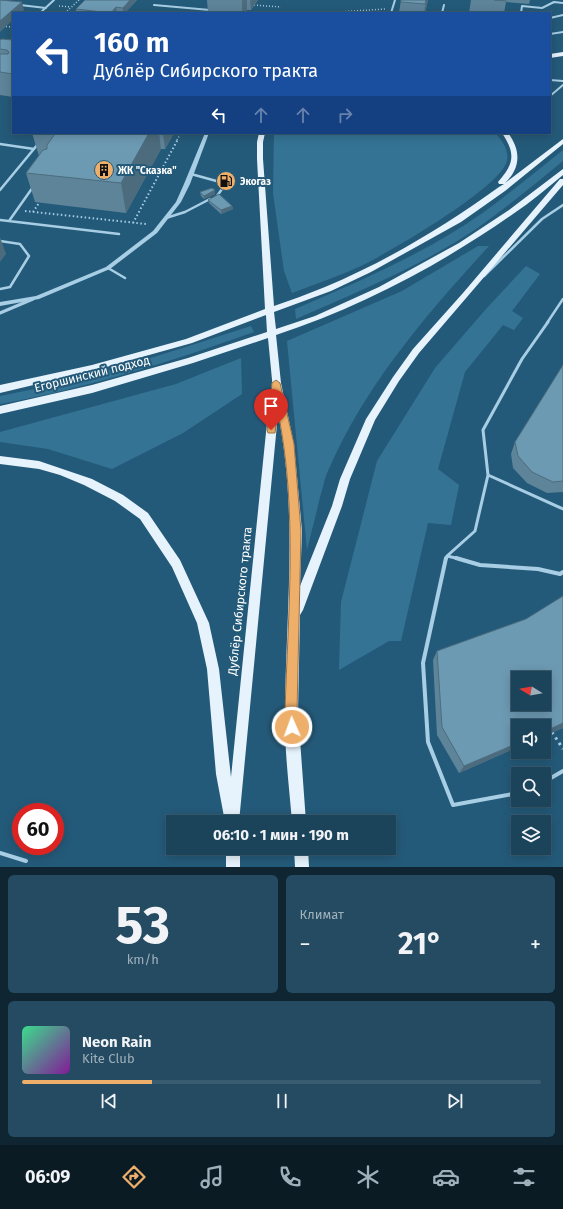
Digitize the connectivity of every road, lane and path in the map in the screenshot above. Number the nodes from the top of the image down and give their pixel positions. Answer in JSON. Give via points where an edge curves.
{"nodes":[{"id":1,"x":54,"y":0,"type":"edge"},
{"id":2,"x":79,"y":0,"type":"edge"},
{"id":3,"x":395,"y":0,"type":"edge"},
{"id":4,"x":13,"y":4,"type":"edge"},
{"id":5,"x":444,"y":4,"type":"dead end"},
{"id":6,"x":563,"y":4,"type":"edge"},
{"id":7,"x":154,"y":5,"type":"dead end"},
{"id":8,"x":46,"y":8,"type":"junction"},
{"id":9,"x":393,"y":8,"type":"junction"},
{"id":10,"x":542,"y":8,"type":"junction"},
{"id":11,"x":41,"y":12,"type":"edge"},
{"id":12,"x":66,"y":12,"type":"edge"},
{"id":13,"x":210,"y":12,"type":"edge"},
{"id":14,"x":335,"y":12,"type":"edge"},
{"id":15,"x":391,"y":12,"type":"edge"},
{"id":16,"x":442,"y":12,"type":"edge"},
{"id":17,"x":521,"y":12,"type":"edge"},
{"id":18,"x":542,"y":12,"type":"edge"},
{"id":19,"x":563,"y":15,"type":"edge"},
{"id":20,"x":551,"y":18,"type":"edge"},
{"id":21,"x":0,"y":26,"type":"edge"},
{"id":22,"x":12,"y":27,"type":"edge"},
{"id":23,"x":563,"y":32,"type":"edge"},
{"id":24,"x":551,"y":34,"type":"edge"},
{"id":25,"x":563,"y":54,"type":"edge"},
{"id":26,"x":551,"y":56,"type":"edge"},
{"id":27,"x":551,"y":80,"type":"edge"},
{"id":28,"x":563,"y":81,"type":"edge"},
{"id":29,"x":563,"y":85,"type":"edge"},
{"id":30,"x":551,"y":95,"type":"edge"},
{"id":31,"x":180,"y":134,"type":"edge"},
{"id":32,"x":207,"y":134,"type":"edge"},
{"id":33,"x":262,"y":134,"type":"edge"},
{"id":34,"x":506,"y":134,"type":"edge"},
{"id":35,"x":563,"y":141,"type":"edge"},
{"id":36,"x":0,"y":144,"type":"edge"},
{"id":37,"x":39,"y":144,"type":"dead end"},
{"id":38,"x":34,"y":149,"type":"junction"},
{"id":39,"x":563,"y":170,"type":"edge"},
{"id":40,"x":191,"y":174,"type":"junction"},
{"id":41,"x":38,"y":181,"type":"edge"},
{"id":42,"x":563,"y":181,"type":"edge"},
{"id":43,"x":0,"y":190,"type":"edge"},
{"id":44,"x":39,"y":203,"type":"edge"},
{"id":45,"x":563,"y":205,"type":"edge"},
{"id":46,"x":17,"y":210,"type":"junction"},
{"id":47,"x":33,"y":212,"type":"junction"},
{"id":48,"x":166,"y":218,"type":"junction"},
{"id":49,"x":0,"y":220,"type":"edge"},
{"id":50,"x":9,"y":222,"type":"junction"},
{"id":51,"x":133,"y":223,"type":"junction"},
{"id":52,"x":146,"y":224,"type":"dead end"},
{"id":53,"x":119,"y":234,"type":"dead end"},
{"id":54,"x":0,"y":241,"type":"edge"},
{"id":55,"x":413,"y":246,"type":"junction"},
{"id":56,"x":108,"y":268,"type":"junction"},
{"id":57,"x":125,"y":278,"type":"dead end"},
{"id":58,"x":0,"y":289,"type":"edge"},
{"id":59,"x":466,"y":295,"type":"junction"},
{"id":60,"x":37,"y":298,"type":"junction"},
{"id":61,"x":563,"y":299,"type":"edge"},
{"id":62,"x":0,"y":304,"type":"edge"},
{"id":63,"x":0,"y":313,"type":"edge"},
{"id":64,"x":276,"y":383,"type":"junction"},
{"id":65,"x":0,"y":389,"type":"edge"},
{"id":66,"x":0,"y":410,"type":"edge"},
{"id":67,"x":0,"y":460,"type":"edge"},
{"id":68,"x":488,"y":475,"type":"junction"},
{"id":69,"x":563,"y":510,"type":"edge"},
{"id":70,"x":447,"y":556,"type":"junction"},
{"id":71,"x":563,"y":572,"type":"edge"},
{"id":72,"x":294,"y":617,"type":"junction"},
{"id":73,"x":552,"y":732,"type":"edge"},
{"id":74,"x":563,"y":749,"type":"edge"},
{"id":75,"x":563,"y":772,"type":"edge"},
{"id":76,"x":551,"y":778,"type":"edge"},
{"id":77,"x":511,"y":794,"type":"edge"},
{"id":78,"x":231,"y":815,"type":"edge"},
{"id":79,"x":233,"y":815,"type":"edge"},
{"id":80,"x":298,"y":815,"type":"edge"},
{"id":81,"x":0,"y":853,"type":"edge"},
{"id":82,"x":233,"y":855,"type":"edge"},
{"id":83,"x":301,"y":855,"type":"edge"},
{"id":84,"x":26,"y":861,"type":"dead end"},
{"id":85,"x":233,"y":867,"type":"edge"},
{"id":86,"x":302,"y":867,"type":"edge"}],
"edges":[{"from":1,"to":8,"type":"lane"},
{"from":2,"to":12,"type":"path"},
{"from":3,"to":9,"type":"lane"},
{"from":4,"to":8,"type":"lane"},
{"from":5,"to":16,"type":"lane"},
{"from":6,"to":10,"type":"lane","via":[[554,2]]},
{"from":7,"to":13,"type":"lane","via":[[211,10]]},
{"from":8,"to":11,"type":"lane"},
{"from":9,"to":14,"type":"path"},
{"from":9,"to":15,"type":"lane"},
{"from":10,"to":17,"type":"lane","via":[[522,6]]},
{"from":10,"to":18,"type":"lane"},
{"from":19,"to":20,"type":"lane"},
{"from":21,"to":22,"type":"path"},
{"from":23,"to":24,"type":"street"},
{"from":25,"to":26,"type":"main road"},
{"from":27,"to":28,"type":"lane"},
{"from":29,"to":30,"type":"lane"},
{"from":31,"to":51,"type":"path"},
{"from":32,"to":40,"type":"street"},
{"from":33,"to":64,"type":"main road","name":"Дублёр Сибирского тракта","via":[[260,159],[265,254]]},
{"from":34,"to":55,"type":"main road","via":[[514,146],[515,153],[510,175]]},
{"from":35,"to":55,"type":"main road","via":[[465,216]]},
{"from":36,"to":38,"type":"lane"},
{"from":37,"to":38,"type":"lane"},
{"from":38,"to":43,"type":"lane"},
{"from":39,"to":66,"type":"main road","name":"Егоршинский подход","via":[[512,212],[462,245],[382,289],[318,318],[190,361],[92,389]]},
{"from":40,"to":48,"type":"street","via":[[178,202]]},
{"from":40,"to":48,"type":"lane","via":[[220,182],[222,189],[219,195],[186,212]]},
{"from":41,"to":46,"type":"lane"},
{"from":42,"to":59,"type":"main road","name":"Дублёр Сибирского тракта"},
{"from":44,"to":47,"type":"path"},
{"from":45,"to":59,"type":"lane","via":[[542,219]]},
{"from":46,"to":47,"type":"path"},
{"from":46,"to":50,"type":"lane"},
{"from":47,"to":51,"type":"path"},
{"from":48,"to":56,"type":"street","via":[[155,232]]},
{"from":49,"to":50,"type":"lane"},
{"from":50,"to":53,"type":"lane"},
{"from":51,"to":52,"type":"path"},
{"from":54,"to":58,"type":"lane","via":[[20,244],[30,256],[10,287]]},
{"from":55,"to":65,"type":"main road","name":"Егоршинский подход","via":[[328,289],[190,341],[92,368]]},
{"from":56,"to":57,"type":"lane"},
{"from":56,"to":60,"type":"street"},
{"from":59,"to":72,"type":"main road","name":"Дублёр Сибирского тракта","via":[[416,351],[396,378],[368,426],[345,479]]},
{"from":60,"to":62,"type":"street"},
{"from":60,"to":63,"type":"street"},
{"from":61,"to":68,"type":"lane","via":[[522,359],[483,430]]},
{"from":64,"to":72,"type":"main road","name":"Дублёр Сибирского тракта","via":[[289,444],[296,523]]},
{"from":64,"to":79,"type":"main road","name":"Дублёр Сибирского тракта"},
{"from":67,"to":78,"type":"main road","via":[[39,465],[62,472],[119,498],[144,516],[176,564],[203,623],[212,661],[223,774]]},
{"from":68,"to":69,"type":"lane"},
{"from":68,"to":70,"type":"lane","via":[[475,531]]},
{"from":70,"to":71,"type":"lane","via":[[480,565],[538,569],[560,574]]},
{"from":70,"to":77,"type":"lane","via":[[423,663],[428,742],[453,805]]},
{"from":72,"to":80,"type":"main road","name":"Дублёр Сибирского тракта","via":[[291,712]]},
{"from":73,"to":74,"type":"path"},
{"from":75,"to":76,"type":"lane"},
{"from":81,"to":84,"type":"lane"},
{"from":82,"to":85,"type":"main road"},
{"from":83,"to":86,"type":"main road"}]}
